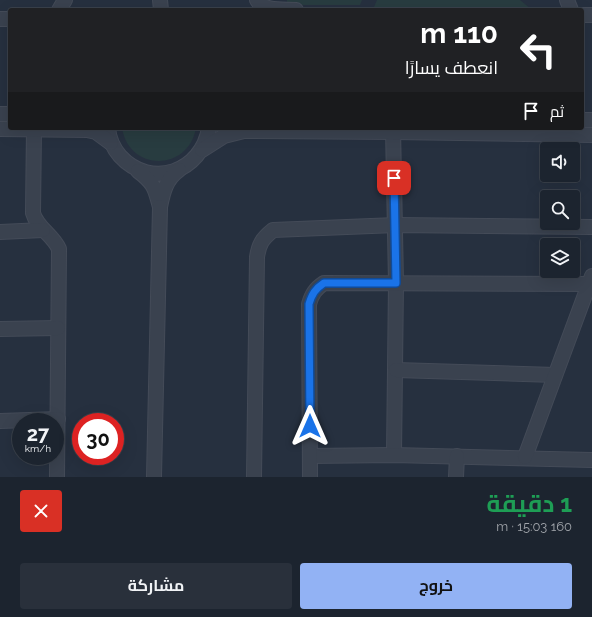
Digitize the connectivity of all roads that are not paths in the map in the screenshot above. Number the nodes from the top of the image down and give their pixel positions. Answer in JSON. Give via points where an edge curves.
{"nodes":[{"id":1,"x":257,"y":0,"type":"edge"},
{"id":2,"x":268,"y":8,"type":"edge"},
{"id":3,"x":34,"y":130,"type":"edge"},
{"id":4,"x":88,"y":130,"type":"edge"},
{"id":5,"x":108,"y":130,"type":"edge"},
{"id":6,"x":209,"y":130,"type":"edge"},
{"id":7,"x":393,"y":130,"type":"edge"},
{"id":8,"x":592,"y":135,"type":"edge"},
{"id":9,"x":111,"y":143,"type":"junction"},
{"id":10,"x":202,"y":150,"type":"junction"},
{"id":11,"x":134,"y":168,"type":"junction"},
{"id":12,"x":183,"y":168,"type":"junction"},
{"id":13,"x":160,"y":207,"type":"junction"},
{"id":14,"x":396,"y":225,"type":"junction"},
{"id":15,"x":592,"y":227,"type":"edge"},
{"id":16,"x":43,"y":230,"type":"junction"},
{"id":17,"x":0,"y":232,"type":"edge"},
{"id":18,"x":591,"y":281,"type":"edge"},
{"id":19,"x":396,"y":283,"type":"junction"},
{"id":20,"x":58,"y":328,"type":"junction"},
{"id":21,"x":0,"y":329,"type":"edge"},
{"id":22,"x":396,"y":370,"type":"junction"},
{"id":23,"x":555,"y":375,"type":"junction"},
{"id":24,"x":58,"y":413,"type":"edge"},
{"id":25,"x":0,"y":420,"type":"edge"},
{"id":26,"x":12,"y":420,"type":"edge"},
{"id":27,"x":394,"y":455,"type":"junction"},
{"id":28,"x":310,"y":456,"type":"junction"},
{"id":29,"x":457,"y":456,"type":"junction"},
{"id":30,"x":525,"y":457,"type":"junction"},
{"id":31,"x":592,"y":460,"type":"edge"},
{"id":32,"x":58,"y":465,"type":"edge"},
{"id":33,"x":58,"y":477,"type":"edge"},
{"id":34,"x":154,"y":477,"type":"edge"},
{"id":35,"x":254,"y":477,"type":"edge"},
{"id":36,"x":310,"y":477,"type":"edge"},
{"id":37,"x":456,"y":477,"type":"edge"}],
"edges":[{"from":1,"to":2,"type":"street","via":[[260,5]]},
{"from":3,"to":16,"type":"street","via":[[33,212],[35,220]]},
{"from":4,"to":9,"type":"street","via":[[96,132]]},
{"from":5,"to":9,"type":"street"},
{"from":6,"to":10,"type":"street"},
{"from":7,"to":8,"type":"street"},
{"from":7,"to":10,"type":"street","via":[[244,131],[224,136]]},
{"from":7,"to":14,"type":"street"},
{"from":9,"to":11,"type":"street","via":[[117,153]]},
{"from":10,"to":12,"type":"street"},
{"from":11,"to":12,"type":"street","via":[[158,174]]},
{"from":11,"to":13,"type":"street","via":[[155,188]]},
{"from":12,"to":13,"type":"street","via":[[169,179],[164,188]]},
{"from":13,"to":34,"type":"street"},
{"from":14,"to":15,"type":"street"},
{"from":14,"to":19,"type":"street"},
{"from":14,"to":35,"type":"street","via":[[273,230],[259,245],[256,257]]},
{"from":16,"to":17,"type":"street"},
{"from":16,"to":20,"type":"street","via":[[56,241],[59,249]]},
{"from":18,"to":19,"type":"street"},
{"from":18,"to":23,"type":"street"},
{"from":19,"to":22,"type":"street"},
{"from":19,"to":28,"type":"street","via":[[324,283],[316,288],[312,295],[309,304]]},
{"from":20,"to":21,"type":"street"},
{"from":20,"to":24,"type":"street"},
{"from":22,"to":23,"type":"street"},
{"from":22,"to":27,"type":"street"},
{"from":23,"to":30,"type":"street"},
{"from":25,"to":26,"type":"street"},
{"from":27,"to":28,"type":"street"},
{"from":27,"to":29,"type":"street"},
{"from":28,"to":36,"type":"street"},
{"from":29,"to":30,"type":"street"},
{"from":29,"to":37,"type":"street"},
{"from":30,"to":31,"type":"street"},
{"from":32,"to":33,"type":"street"}]}
